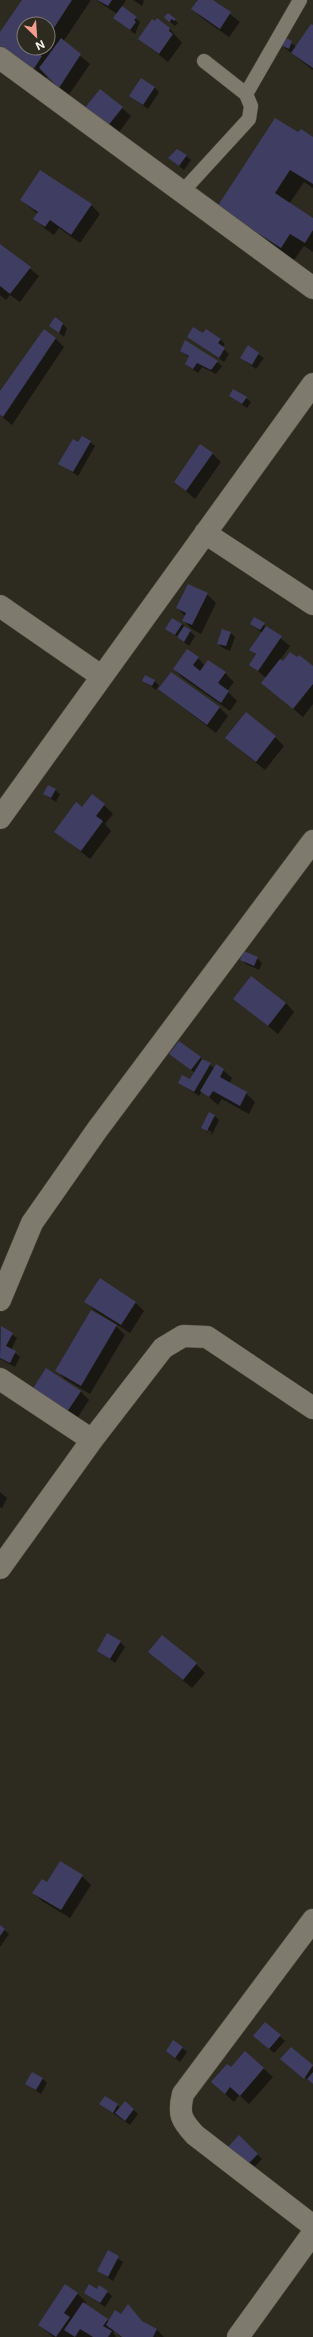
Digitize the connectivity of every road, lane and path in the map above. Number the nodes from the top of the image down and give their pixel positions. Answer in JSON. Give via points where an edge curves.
{"nodes":[{"id":1,"x":300,"y":0,"type":"edge"},
{"id":2,"x":0,"y":58,"type":"edge"},
{"id":3,"x":204,"y":60,"type":"dead end"},
{"id":4,"x":246,"y":94,"type":"junction"},
{"id":5,"x":183,"y":191,"type":"junction"},
{"id":6,"x":312,"y":284,"type":"edge"},
{"id":7,"x":313,"y":384,"type":"edge"},
{"id":8,"x":205,"y":533,"type":"junction"},
{"id":9,"x":313,"y":604,"type":"edge"},
{"id":10,"x":0,"y":606,"type":"edge"},
{"id":11,"x":101,"y":676,"type":"junction"},
{"id":12,"x":0,"y":818,"type":"edge"},
{"id":13,"x":313,"y":841,"type":"edge"},
{"id":14,"x":0,"y":1300,"type":"edge"},
{"id":15,"x":0,"y":1378,"type":"edge"},
{"id":16,"x":313,"y":1408,"type":"edge"},
{"id":17,"x":92,"y":1440,"type":"junction"},
{"id":18,"x":0,"y":1568,"type":"edge"},
{"id":19,"x":313,"y":1920,"type":"edge"},
{"id":20,"x":313,"y":2226,"type":"edge"},
{"id":21,"x":313,"y":2233,"type":"edge"},
{"id":22,"x":238,"y":2337,"type":"edge"}],
"edges":[{"from":1,"to":4,"type":"lane"},
{"from":2,"to":5,"type":"street"},
{"from":3,"to":4,"type":"lane"},
{"from":4,"to":5,"type":"lane","via":[[250,106],[249,119]]},
{"from":5,"to":6,"type":"street"},
{"from":7,"to":8,"type":"street"},
{"from":8,"to":9,"type":"street"},
{"from":8,"to":11,"type":"street"},
{"from":10,"to":11,"type":"street"},
{"from":11,"to":12,"type":"street"},
{"from":13,"to":14,"type":"street","via":[[97,1130],[32,1223]]},
{"from":15,"to":17,"type":"street"},
{"from":16,"to":17,"type":"street","via":[[207,1337],[183,1336],[163,1348]]},
{"from":17,"to":18,"type":"street"},
{"from":19,"to":20,"type":"street","via":[[183,2094],[179,2109],[184,2124],[195,2135]]},
{"from":21,"to":22,"type":"street"}]}
